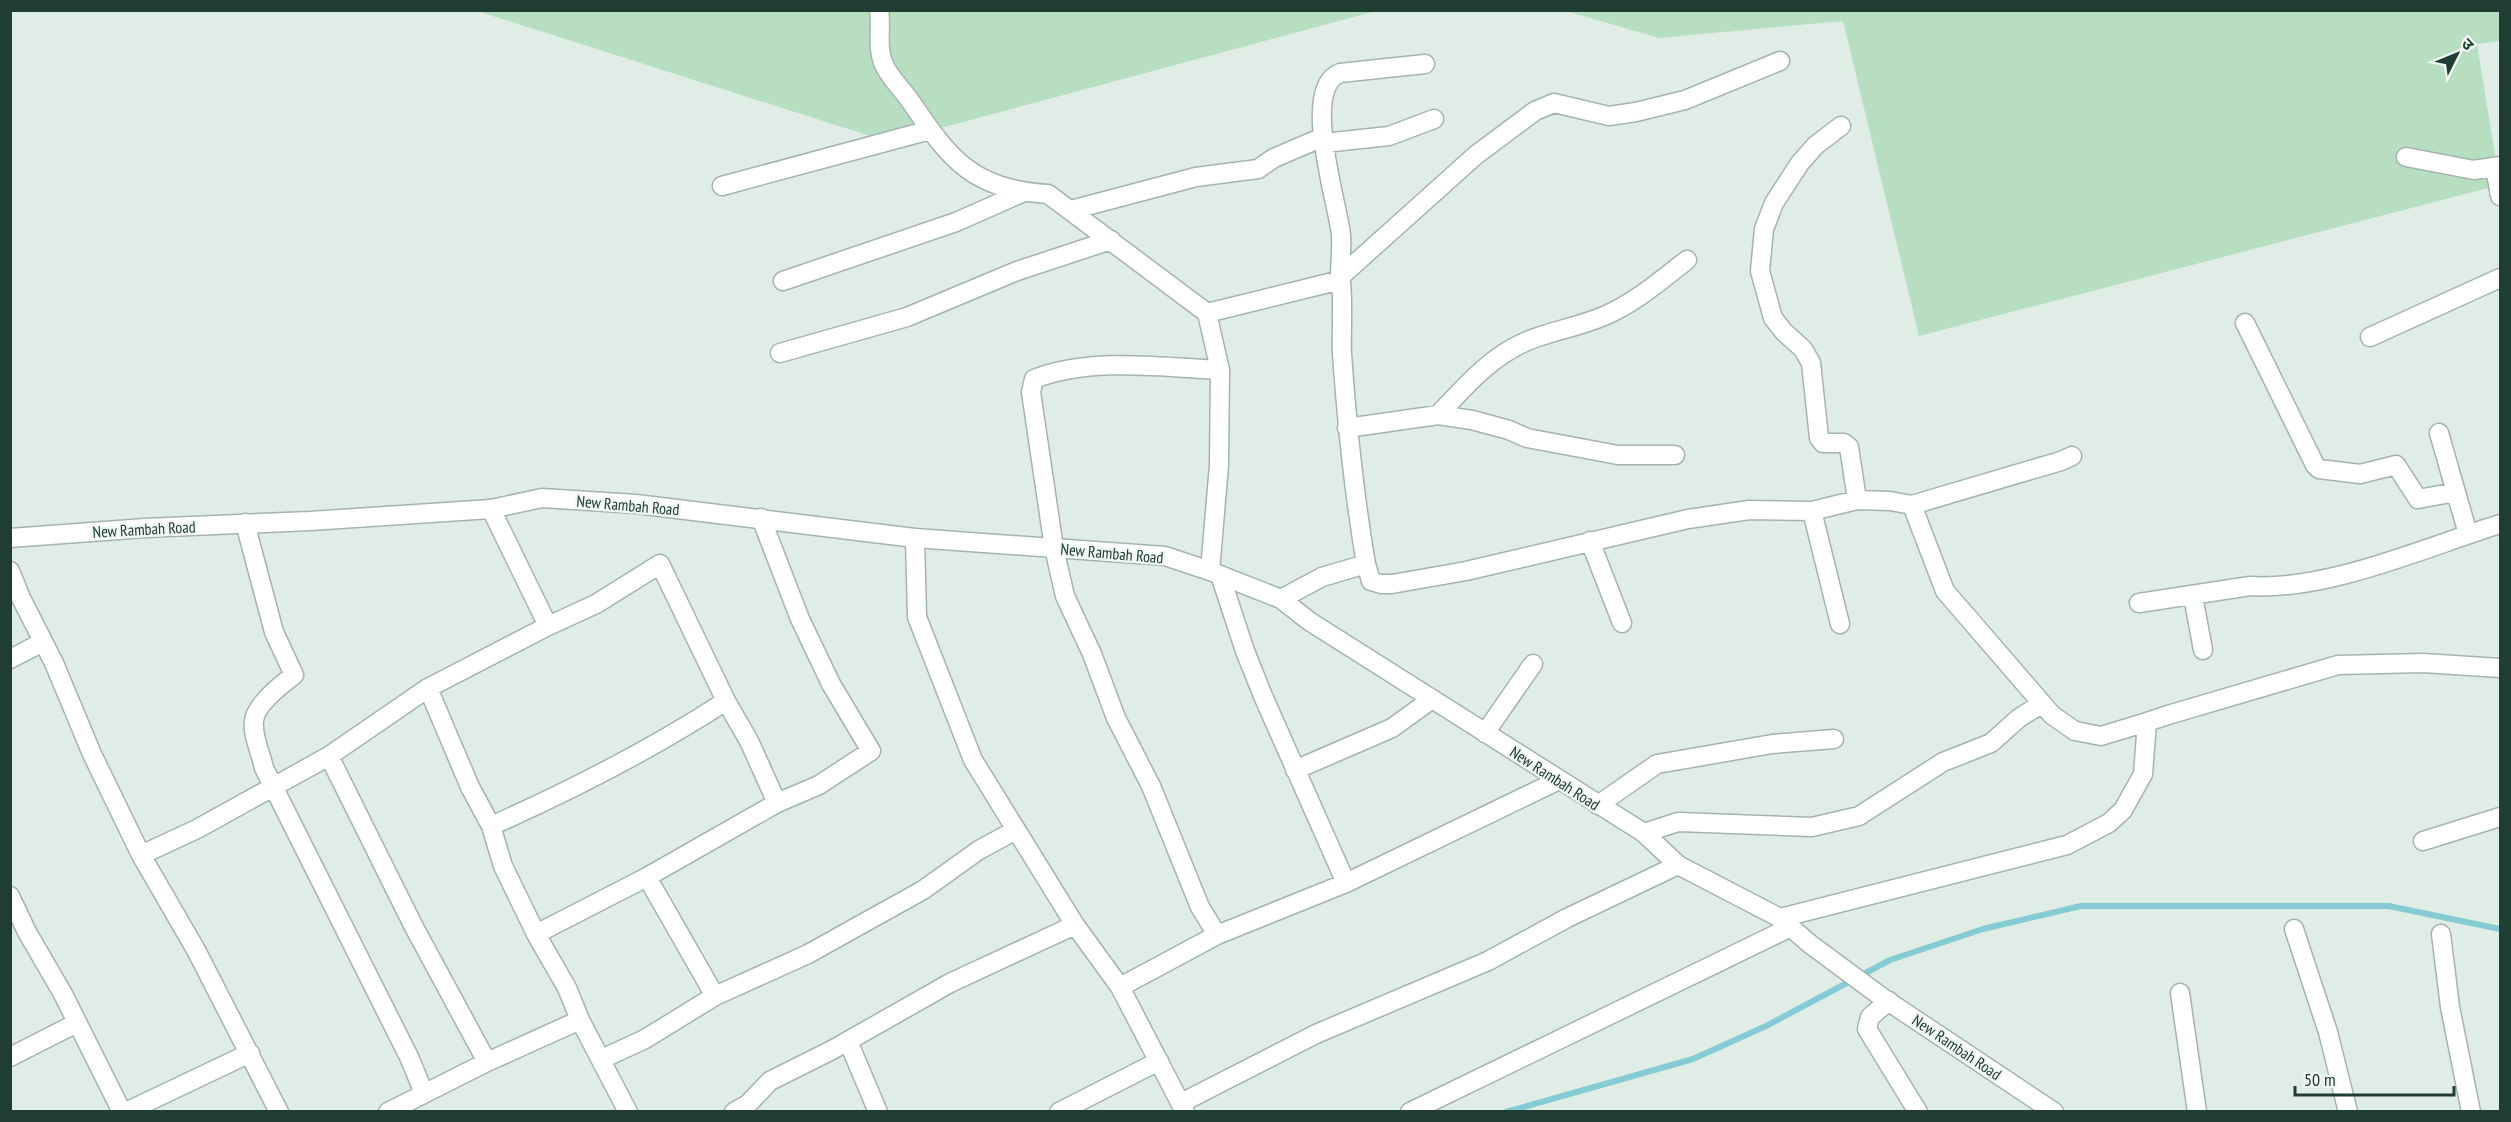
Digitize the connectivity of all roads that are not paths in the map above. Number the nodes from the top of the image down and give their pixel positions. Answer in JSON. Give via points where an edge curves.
{"nodes":[{"id":1,"x":879,"y":10,"type":"edge"},
{"id":2,"x":1780,"y":61,"type":"dead end"},
{"id":3,"x":1425,"y":64,"type":"dead end"},
{"id":4,"x":1434,"y":119,"type":"dead end"},
{"id":5,"x":1841,"y":126,"type":"dead end"},
{"id":6,"x":930,"y":130,"type":"junction"},
{"id":7,"x":1324,"y":140,"type":"junction"},
{"id":8,"x":2406,"y":157,"type":"dead end"},
{"id":9,"x":2498,"y":167,"type":"edge"},
{"id":10,"x":722,"y":186,"type":"dead end"},
{"id":11,"x":1024,"y":192,"type":"junction"},
{"id":12,"x":2500,"y":196,"type":"edge"},
{"id":13,"x":1071,"y":210,"type":"junction"},
{"id":14,"x":1111,"y":240,"type":"junction"},
{"id":15,"x":1688,"y":260,"type":"dead end"},
{"id":16,"x":1340,"y":278,"type":"junction"},
{"id":17,"x":2500,"y":278,"type":"edge"},
{"id":18,"x":783,"y":281,"type":"dead end"},
{"id":19,"x":1207,"y":313,"type":"junction"},
{"id":20,"x":2245,"y":323,"type":"dead end"},
{"id":21,"x":2370,"y":337,"type":"dead end"},
{"id":22,"x":780,"y":353,"type":"dead end"},
{"id":23,"x":1220,"y":370,"type":"junction"},
{"id":24,"x":1438,"y":415,"type":"junction"},
{"id":25,"x":1347,"y":428,"type":"junction"},
{"id":26,"x":2439,"y":433,"type":"dead end"},
{"id":27,"x":1675,"y":455,"type":"dead end"},
{"id":28,"x":2072,"y":456,"type":"dead end"},
{"id":29,"x":2456,"y":492,"type":"junction"},
{"id":30,"x":1857,"y":501,"type":"junction"},
{"id":31,"x":1912,"y":505,"type":"junction"},
{"id":32,"x":491,"y":509,"type":"junction"},
{"id":33,"x":1812,"y":510,"type":"junction"},
{"id":34,"x":761,"y":518,"type":"junction"},
{"id":35,"x":245,"y":524,"type":"junction"},
{"id":36,"x":2500,"y":524,"type":"edge"},
{"id":37,"x":2468,"y":534,"type":"junction"},
{"id":38,"x":10,"y":538,"type":"edge"},
{"id":39,"x":915,"y":538,"type":"junction"},
{"id":40,"x":1590,"y":541,"type":"junction"},
{"id":41,"x":1054,"y":548,"type":"junction"},
{"id":42,"x":1366,"y":564,"type":"junction"},
{"id":43,"x":10,"y":570,"type":"edge"},
{"id":44,"x":1215,"y":573,"type":"junction"},
{"id":45,"x":2193,"y":596,"type":"junction"},
{"id":46,"x":1281,"y":599,"type":"junction"},
{"id":47,"x":2139,"y":603,"type":"dead end"},
{"id":48,"x":1622,"y":623,"type":"dead end"},
{"id":49,"x":1840,"y":624,"type":"dead end"},
{"id":50,"x":548,"y":626,"type":"junction"},
{"id":51,"x":43,"y":642,"type":"junction"},
{"id":52,"x":2203,"y":650,"type":"dead end"},
{"id":53,"x":10,"y":659,"type":"edge"},
{"id":54,"x":1533,"y":664,"type":"dead end"},
{"id":55,"x":2500,"y":668,"type":"edge"},
{"id":56,"x":428,"y":688,"type":"junction"},
{"id":57,"x":1432,"y":699,"type":"junction"},
{"id":58,"x":726,"y":701,"type":"junction"},
{"id":59,"x":2041,"y":704,"type":"junction"},
{"id":60,"x":2147,"y":722,"type":"junction"},
{"id":61,"x":1485,"y":733,"type":"junction"},
{"id":62,"x":1834,"y":739,"type":"dead end"},
{"id":63,"x":329,"y":756,"type":"junction"},
{"id":64,"x":1295,"y":770,"type":"junction"},
{"id":65,"x":1559,"y":780,"type":"junction"},
{"id":66,"x":273,"y":786,"type":"junction"},
{"id":67,"x":777,"y":803,"type":"junction"},
{"id":68,"x":1598,"y":805,"type":"junction"},
{"id":69,"x":2500,"y":817,"type":"edge"},
{"id":70,"x":491,"y":826,"type":"junction"},
{"id":71,"x":1017,"y":830,"type":"junction"},
{"id":72,"x":1644,"y":833,"type":"junction"},
{"id":73,"x":2423,"y":841,"type":"dead end"},
{"id":74,"x":141,"y":855,"type":"junction"},
{"id":75,"x":1678,"y":865,"type":"junction"},
{"id":76,"x":647,"y":877,"type":"junction"},
{"id":77,"x":1346,"y":883,"type":"junction"},
{"id":78,"x":10,"y":896,"type":"edge"},
{"id":79,"x":1785,"y":922,"type":"junction"},
{"id":80,"x":1075,"y":926,"type":"junction"},
{"id":81,"x":2294,"y":929,"type":"dead end"},
{"id":82,"x":536,"y":933,"type":"junction"},
{"id":83,"x":2441,"y":934,"type":"dead end"},
{"id":84,"x":1217,"y":935,"type":"junction"},
{"id":85,"x":1120,"y":987,"type":"junction"},
{"id":86,"x":2180,"y":993,"type":"dead end"},
{"id":87,"x":715,"y":996,"type":"junction"},
{"id":88,"x":1886,"y":1000,"type":"junction"},
{"id":89,"x":580,"y":1020,"type":"junction"},
{"id":90,"x":77,"y":1023,"type":"junction"},
{"id":91,"x":848,"y":1041,"type":"junction"},
{"id":92,"x":250,"y":1053,"type":"junction"},
{"id":93,"x":10,"y":1057,"type":"edge"},
{"id":94,"x":602,"y":1059,"type":"junction"},
{"id":95,"x":1159,"y":1061,"type":"junction"},
{"id":96,"x":487,"y":1062,"type":"junction"},
{"id":97,"x":424,"y":1094,"type":"junction"},
{"id":98,"x":1183,"y":1107,"type":"edge"},
{"id":99,"x":744,"y":1109,"type":"edge"},
{"id":100,"x":132,"y":1110,"type":"edge"},
{"id":101,"x":279,"y":1112,"type":"edge"},
{"id":102,"x":387,"y":1112,"type":"edge"},
{"id":103,"x":628,"y":1112,"type":"edge"},
{"id":104,"x":878,"y":1112,"type":"edge"},
{"id":105,"x":1059,"y":1112,"type":"edge"},
{"id":106,"x":1410,"y":1112,"type":"edge"},
{"id":107,"x":1918,"y":1112,"type":"edge"},
{"id":108,"x":2054,"y":1112,"type":"edge"},
{"id":109,"x":2197,"y":1112,"type":"edge"},
{"id":110,"x":2348,"y":1112,"type":"edge"},
{"id":111,"x":2471,"y":1112,"type":"edge"}],
"edges":[{"from":1,"to":6,"type":"street","via":[[884,65]]},
{"from":2,"to":16,"type":"street","via":[[1685,100],[1636,112],[1609,116],[1554,103],[1535,111],[1476,155]]},
{"from":3,"to":7,"type":"street","via":[[1334,75],[1326,84],[1322,108]]},
{"from":4,"to":7,"type":"street","via":[[1389,136]]},
{"from":5,"to":30,"type":"street","via":[[1800,163],[1774,203],[1764,229],[1760,271],[1773,318],[1811,363],[1818,438],[1849,447]]},
{"from":6,"to":10,"type":"street"},
{"from":6,"to":11,"type":"street","via":[[967,171]]},
{"from":7,"to":13,"type":"street","via":[[1274,158],[1258,169],[1196,177]]},
{"from":7,"to":16,"type":"street","via":[[1341,236]]},
{"from":8,"to":9,"type":"street","via":[[2463,169]]},
{"from":9,"to":12,"type":"street"},
{"from":11,"to":13,"type":"street","via":[[1048,194]]},
{"from":11,"to":18,"type":"street","via":[[956,222]]},
{"from":13,"to":14,"type":"street"},
{"from":14,"to":19,"type":"street"},
{"from":14,"to":22,"type":"street","via":[[1017,270],[907,317]]},
{"from":15,"to":24,"type":"street","via":[[1642,295],[1604,316],[1513,348],[1490,364]]},
{"from":16,"to":19,"type":"street"},
{"from":16,"to":25,"type":"street"},
{"from":17,"to":21,"type":"street"},
{"from":19,"to":23,"type":"street"},
{"from":20,"to":29,"type":"street","via":[[2319,469],[2360,474],[2396,465],[2418,499]]},
{"from":23,"to":41,"type":"street","via":[[1092,366],[1034,379],[1031,392]]},
{"from":23,"to":44,"type":"street"},
{"from":24,"to":25,"type":"street"},
{"from":24,"to":27,"type":"street","via":[[1472,420],[1527,438],[1618,455]]},
{"from":25,"to":42,"type":"street","via":[[1352,487]]},
{"from":26,"to":29,"type":"street"},
{"from":28,"to":31,"type":"street"},
{"from":29,"to":37,"type":"street"},
{"from":30,"to":31,"type":"street"},
{"from":30,"to":33,"type":"street"},
{"from":31,"to":59,"type":"street","via":[[1945,591]]},
{"from":32,"to":34,"type":"street","name":"New Rambah Road","via":[[542,498]]},
{"from":32,"to":35,"type":"street","name":"New Rambah Road"},
{"from":32,"to":50,"type":"street"},
{"from":33,"to":40,"type":"street","via":[[1749,510]]},
{"from":33,"to":49,"type":"street"},
{"from":34,"to":39,"type":"street","name":"New Rambah Road"},
{"from":34,"to":67,"type":"street","via":[[800,619],[831,684],[871,751],[819,785]]},
{"from":35,"to":38,"type":"street","name":"New Rambah Road"},
{"from":35,"to":66,"type":"street","via":[[273,632],[294,675],[256,713],[253,723],[264,768]]},
{"from":36,"to":37,"type":"street"},
{"from":37,"to":45,"type":"street","via":[[2334,577]]},
{"from":39,"to":41,"type":"street","name":"New Rambah Road"},
{"from":39,"to":71,"type":"street","via":[[917,617],[973,760]]},
{"from":40,"to":42,"type":"street","via":[[1466,571],[1392,584],[1371,581]]},
{"from":40,"to":48,"type":"street"},
{"from":41,"to":44,"type":"street","name":"New Rambah Road","via":[[1165,556]]},
{"from":41,"to":84,"type":"street","via":[[1065,596],[1116,718],[1151,786],[1200,907]]},
{"from":42,"to":46,"type":"street","via":[[1322,577]]},
{"from":43,"to":51,"type":"street"},
{"from":44,"to":46,"type":"street","name":"New Rambah Road"},
{"from":44,"to":64,"type":"street"},
{"from":45,"to":47,"type":"street"},
{"from":45,"to":52,"type":"street"},
{"from":46,"to":57,"type":"street","name":"New Rambah Road"},
{"from":50,"to":56,"type":"street"},
{"from":50,"to":58,"type":"street","via":[[596,604],[660,564]]},
{"from":51,"to":53,"type":"street"},
{"from":51,"to":74,"type":"street"},
{"from":54,"to":61,"type":"street"},
{"from":55,"to":60,"type":"street","via":[[2423,663],[2338,665]]},
{"from":56,"to":63,"type":"street"},
{"from":56,"to":70,"type":"street"},
{"from":57,"to":61,"type":"street","name":"New Rambah Road"},
{"from":57,"to":64,"type":"street","via":[[1392,728]]},
{"from":58,"to":67,"type":"street"},
{"from":58,"to":70,"type":"street","via":[[681,730]]},
{"from":59,"to":60,"type":"street","via":[[2074,731],[2101,736]]},
{"from":59,"to":72,"type":"street","via":[[1991,743],[1943,762],[1859,816],[1812,827],[1678,822]]},
{"from":60,"to":79,"type":"street","via":[[2143,774],[2123,810],[2109,824],[2067,845]]},
{"from":61,"to":65,"type":"street","name":"New Rambah Road"},
{"from":62,"to":68,"type":"street","via":[[1772,744],[1656,764]]},
{"from":63,"to":66,"type":"street"},
{"from":63,"to":96,"type":"street"},
{"from":64,"to":77,"type":"street"},
{"from":65,"to":68,"type":"street","name":"New Rambah Road"},
{"from":65,"to":77,"type":"street"},
{"from":66,"to":74,"type":"street","via":[[198,829]]},
{"from":66,"to":97,"type":"street"},
{"from":67,"to":76,"type":"street"},
{"from":68,"to":72,"type":"street","name":"New Rambah Road"},
{"from":69,"to":73,"type":"street"},
{"from":70,"to":82,"type":"street","via":[[503,866]]},
{"from":71,"to":80,"type":"street"},
{"from":71,"to":87,"type":"street","via":[[979,850],[923,890],[808,954]]},
{"from":72,"to":75,"type":"street","name":"New Rambah Road"},
{"from":74,"to":92,"type":"street"},
{"from":75,"to":79,"type":"street","name":"New Rambah Road"},
{"from":75,"to":98,"type":"street","via":[[1488,961],[1316,1034]]},
{"from":76,"to":82,"type":"street"},
{"from":76,"to":87,"type":"street"},
{"from":77,"to":84,"type":"street"},
{"from":78,"to":90,"type":"street"},
{"from":79,"to":88,"type":"street","name":"New Rambah Road"},
{"from":79,"to":106,"type":"street"},
{"from":80,"to":85,"type":"street"},
{"from":80,"to":91,"type":"street","via":[[950,983]]},
{"from":81,"to":110,"type":"street","via":[[2328,1032]]},
{"from":82,"to":89,"type":"street"},
{"from":83,"to":111,"type":"street","via":[[2450,1007]]},
{"from":84,"to":85,"type":"street"},
{"from":85,"to":95,"type":"street"},
{"from":86,"to":109,"type":"street"},
{"from":87,"to":94,"type":"street","via":[[645,1039]]},
{"from":88,"to":107,"type":"street","via":[[1870,1017],[1867,1029]]},
{"from":88,"to":108,"type":"street","name":"New Rambah Road"},
{"from":89,"to":94,"type":"street"},
{"from":89,"to":96,"type":"street"},
{"from":90,"to":93,"type":"street"},
{"from":90,"to":100,"type":"street"},
{"from":91,"to":99,"type":"street","via":[[770,1081]]},
{"from":91,"to":104,"type":"street"},
{"from":92,"to":100,"type":"street"},
{"from":92,"to":101,"type":"street"},
{"from":94,"to":103,"type":"street"},
{"from":95,"to":98,"type":"street"},
{"from":95,"to":105,"type":"street"},
{"from":96,"to":97,"type":"street"},
{"from":97,"to":102,"type":"street"}]}
